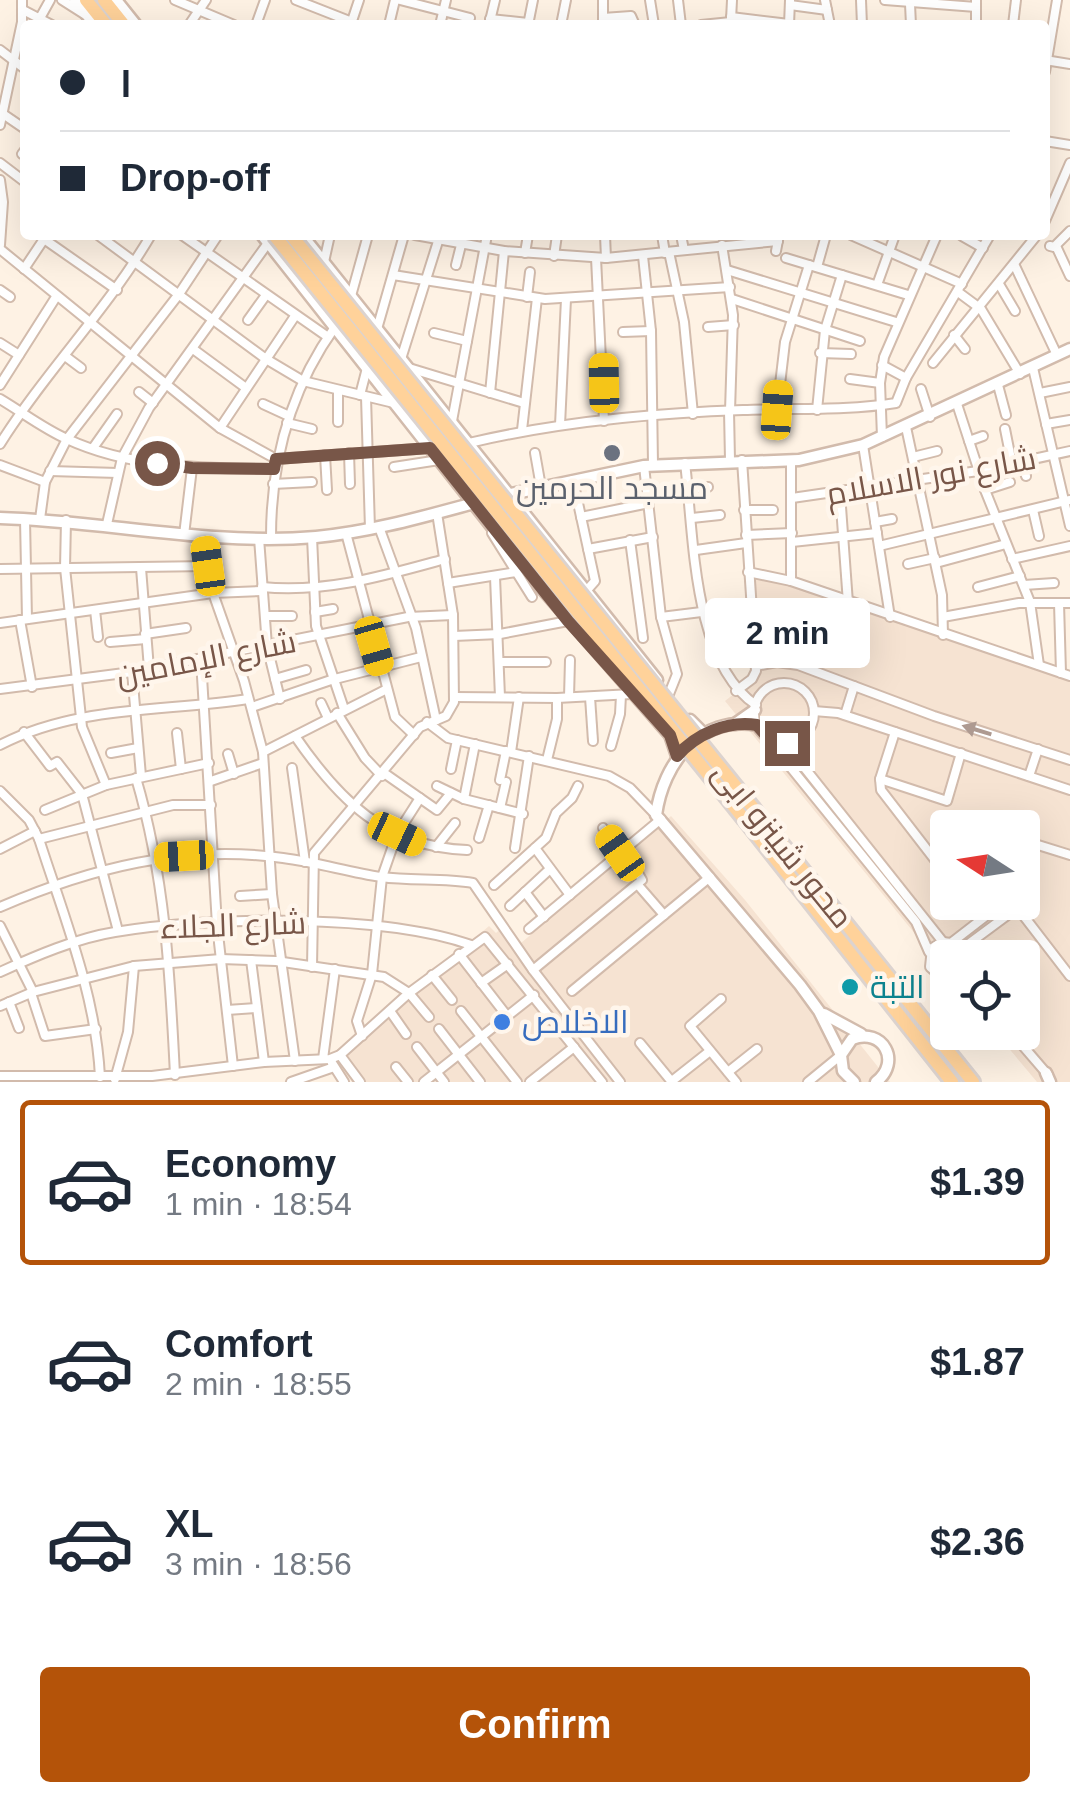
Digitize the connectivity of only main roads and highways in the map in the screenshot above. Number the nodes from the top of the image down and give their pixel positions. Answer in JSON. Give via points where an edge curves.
{"nodes":[{"id":1,"x":86,"y":0,"type":"edge"},
{"id":2,"x":104,"y":0,"type":"edge"},
{"id":3,"x":102,"y":20,"type":"edge"},
{"id":4,"x":120,"y":20,"type":"edge"},
{"id":5,"x":272,"y":240,"type":"edge"},
{"id":6,"x":295,"y":240,"type":"edge"},
{"id":7,"x":749,"y":814,"type":"junction"},
{"id":8,"x":952,"y":1082,"type":"edge"},
{"id":9,"x":972,"y":1082,"type":"edge"}],
"edges":[{"from":1,"to":3,"type":"main road"},
{"from":2,"to":4,"type":"main road"},
{"from":5,"to":7,"type":"main road","name":"محور شينزو ابى","bridge":true},
{"from":6,"to":7,"type":"main road","name":"محور شينزو ابى","bridge":true},
{"from":7,"to":8,"type":"main road","name":"محور شينزو ابى"},
{"from":7,"to":9,"type":"main road","name":"محور شينزو ابى"}]}
